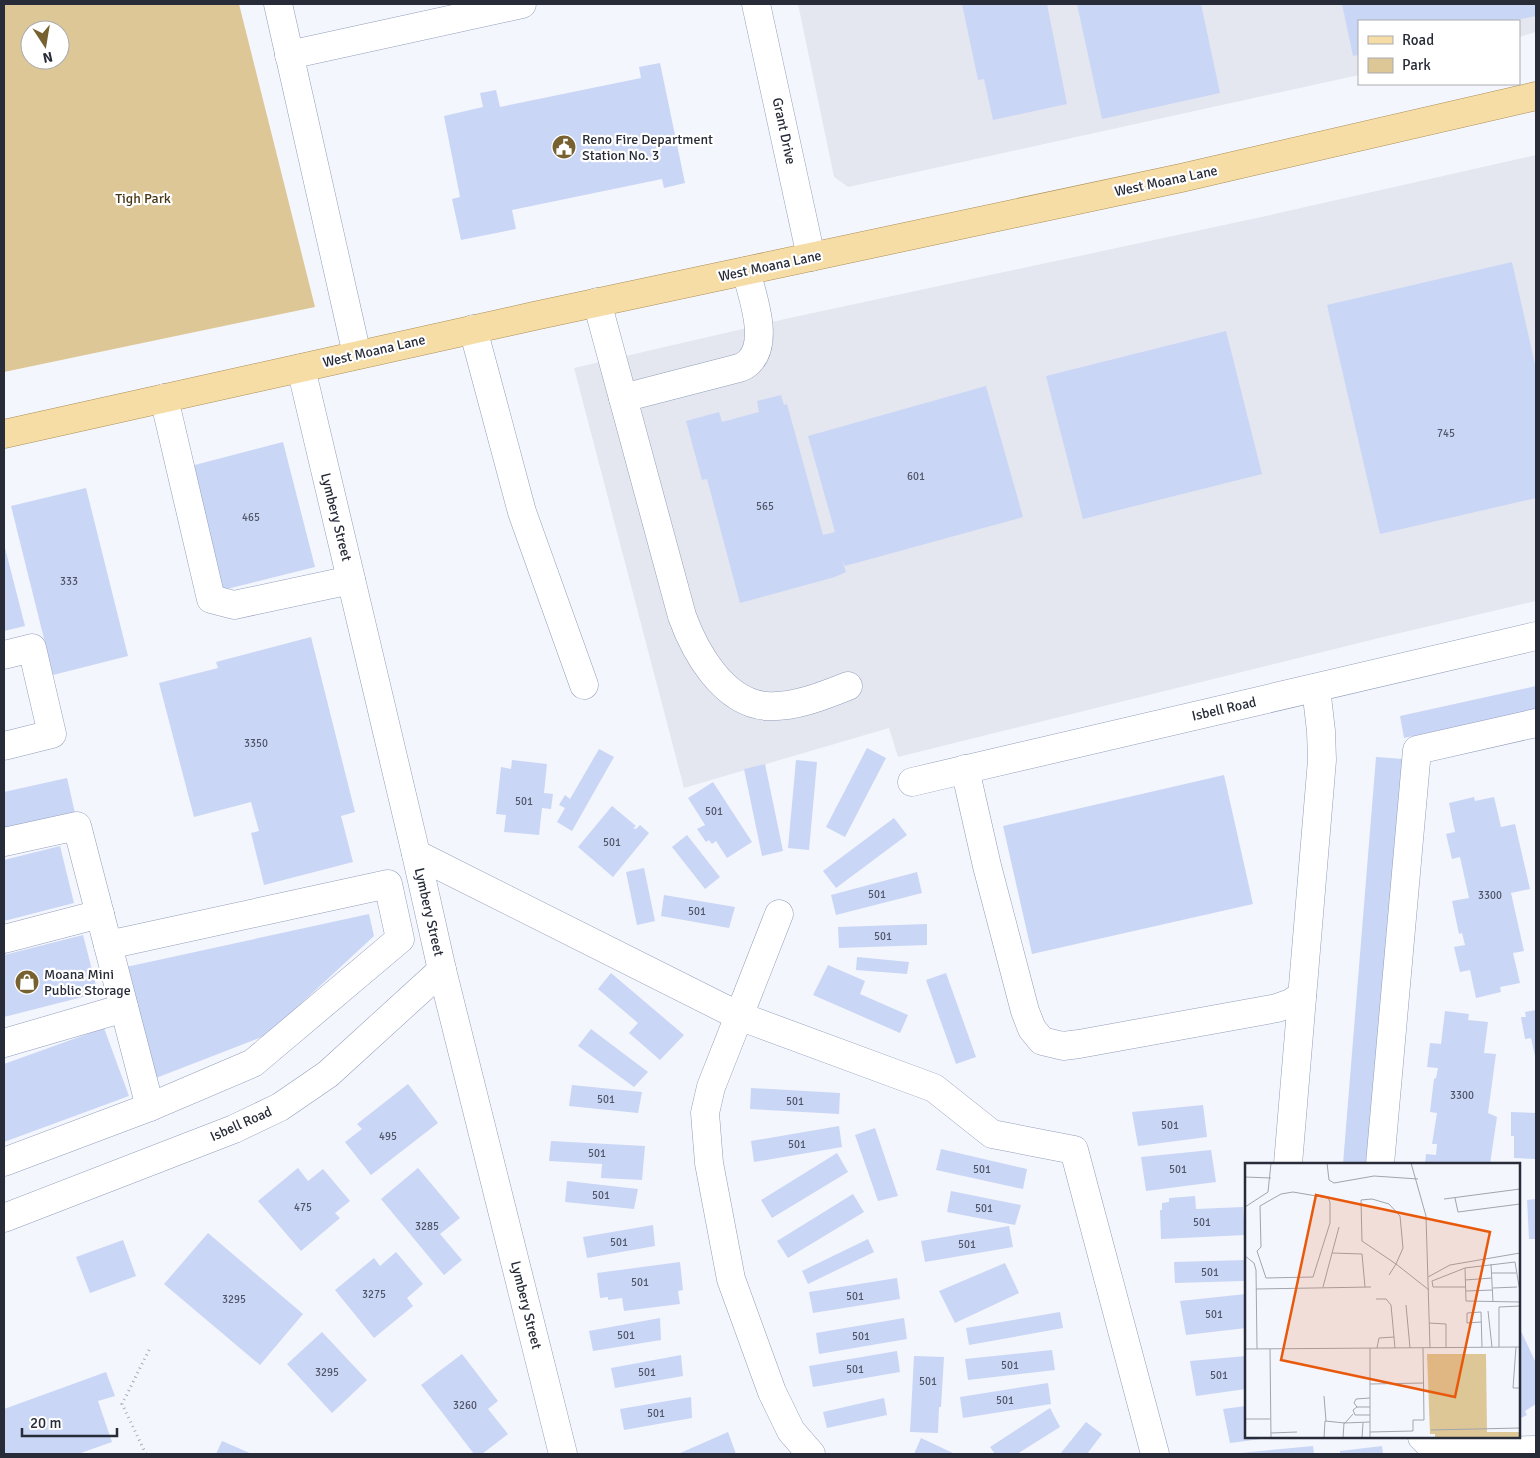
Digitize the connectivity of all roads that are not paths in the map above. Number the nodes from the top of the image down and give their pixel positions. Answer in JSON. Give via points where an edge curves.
{"nodes":[{"id":1,"x":278,"y":4,"type":"edge"},
{"id":2,"x":522,"y":4,"type":"edge"},
{"id":3,"x":756,"y":4,"type":"edge"},
{"id":4,"x":289,"y":55,"type":"junction"},
{"id":5,"x":1536,"y":96,"type":"edge"},
{"id":6,"x":811,"y":257,"type":"junction"},
{"id":7,"x":746,"y":271,"type":"junction"},
{"id":8,"x":597,"y":302,"type":"junction"},
{"id":9,"x":473,"y":329,"type":"junction"},
{"id":10,"x":357,"y":355,"type":"junction"},
{"id":11,"x":301,"y":368,"type":"junction"},
{"id":12,"x":164,"y":398,"type":"junction"},
{"id":13,"x":623,"y":398,"type":"junction"},
{"id":14,"x":4,"y":434,"type":"edge"},
{"id":15,"x":351,"y":580,"type":"junction"},
{"id":16,"x":1536,"y":636,"type":"edge"},
{"id":17,"x":4,"y":655,"type":"edge"},
{"id":18,"x":584,"y":685,"type":"dead end"},
{"id":19,"x":848,"y":686,"type":"dead end"},
{"id":20,"x":1316,"y":688,"type":"junction"},
{"id":21,"x":1536,"y":723,"type":"edge"},
{"id":22,"x":4,"y":746,"type":"edge"},
{"id":23,"x":965,"y":769,"type":"junction"},
{"id":24,"x":912,"y":782,"type":"dead end"},
{"id":25,"x":4,"y":842,"type":"edge"},
{"id":26,"x":416,"y":854,"type":"junction"},
{"id":27,"x":100,"y":914,"type":"junction"},
{"id":28,"x":778,"y":914,"type":"dead end"},
{"id":29,"x":4,"y":938,"type":"edge"},
{"id":30,"x":108,"y":945,"type":"junction"},
{"id":31,"x":442,"y":970,"type":"junction"},
{"id":32,"x":1302,"y":995,"type":"junction"},
{"id":33,"x":124,"y":1008,"type":"junction"},
{"id":34,"x":739,"y":1016,"type":"junction"},
{"id":35,"x":4,"y":1043,"type":"edge"},
{"id":36,"x":150,"y":1107,"type":"junction"},
{"id":37,"x":4,"y":1162,"type":"edge"},
{"id":38,"x":1288,"y":1163,"type":"edge"},
{"id":39,"x":1380,"y":1163,"type":"edge"},
{"id":40,"x":4,"y":1218,"type":"edge"},
{"id":41,"x":1423,"y":1438,"type":"edge"},
{"id":42,"x":1536,"y":1450,"type":"edge"},
{"id":43,"x":563,"y":1454,"type":"edge"},
{"id":44,"x":811,"y":1454,"type":"edge"},
{"id":45,"x":1155,"y":1454,"type":"edge"}],
"edges":[{"from":1,"to":4,"type":"street"},
{"from":2,"to":4,"type":"street"},
{"from":3,"to":6,"type":"street","name":"Grant Drive"},
{"from":4,"to":10,"type":"street"},
{"from":5,"to":6,"type":"main road","name":"West Moana Lane","via":[[1172,180]]},
{"from":6,"to":7,"type":"main road","name":"West Moana Lane"},
{"from":7,"to":8,"type":"main road","name":"West Moana Lane"},
{"from":7,"to":13,"type":"street","via":[[759,338],[749,362],[739,368]]},
{"from":8,"to":9,"type":"main road","name":"West Moana Lane"},
{"from":8,"to":13,"type":"street"},
{"from":9,"to":10,"type":"main road","name":"West Moana Lane"},
{"from":9,"to":18,"type":"street","via":[[522,512]]},
{"from":10,"to":11,"type":"main road","name":"West Moana Lane"},
{"from":11,"to":12,"type":"main road","name":"West Moana Lane"},
{"from":11,"to":15,"type":"street","name":"Lymbery Street"},
{"from":12,"to":14,"type":"main road","name":"West Moana Lane"},
{"from":12,"to":15,"type":"street","via":[[211,599],[234,604]]},
{"from":13,"to":19,"type":"street","via":[[682,616],[690,639],[704,663],[726,687],[745,701],[767,706],[822,696]]},
{"from":15,"to":26,"type":"street","name":"Lymbery Street"},
{"from":16,"to":20,"type":"street","name":"Isbell Road"},
{"from":17,"to":22,"type":"street","via":[[32,648],[52,734]]},
{"from":20,"to":23,"type":"street","name":"Isbell Road"},
{"from":20,"to":32,"type":"street","via":[[1322,760]]},
{"from":21,"to":39,"type":"street","via":[[1417,750]]},
{"from":23,"to":24,"type":"street","name":"Isbell Road"},
{"from":23,"to":32,"type":"street","via":[[1025,1010],[1032,1029],[1042,1042],[1063,1046],[1089,1042],[1277,1008]]},
{"from":25,"to":27,"type":"street","via":[[77,826]]},
{"from":26,"to":31,"type":"street","name":"Lymbery Street"},
{"from":26,"to":34,"type":"street"},
{"from":27,"to":29,"type":"street"},
{"from":27,"to":30,"type":"street"},
{"from":28,"to":34,"type":"street"},
{"from":30,"to":33,"type":"street"},
{"from":30,"to":36,"type":"street","via":[[388,884],[400,939],[253,1063]]},
{"from":31,"to":40,"type":"street","name":"Isbell Road","via":[[328,1074],[280,1107],[234,1129]]},
{"from":31,"to":43,"type":"street","name":"Lymbery Street"},
{"from":32,"to":38,"type":"street"},
{"from":33,"to":35,"type":"street"},
{"from":33,"to":36,"type":"street"},
{"from":34,"to":44,"type":"street","via":[[711,1086],[705,1112],[709,1163],[731,1279],[772,1392],[791,1431]]},
{"from":34,"to":45,"type":"street","via":[[934,1088],[992,1134],[1074,1150]]},
{"from":36,"to":37,"type":"street"},
{"from":41,"to":42,"type":"street","via":[[1437,1452]]}]}
